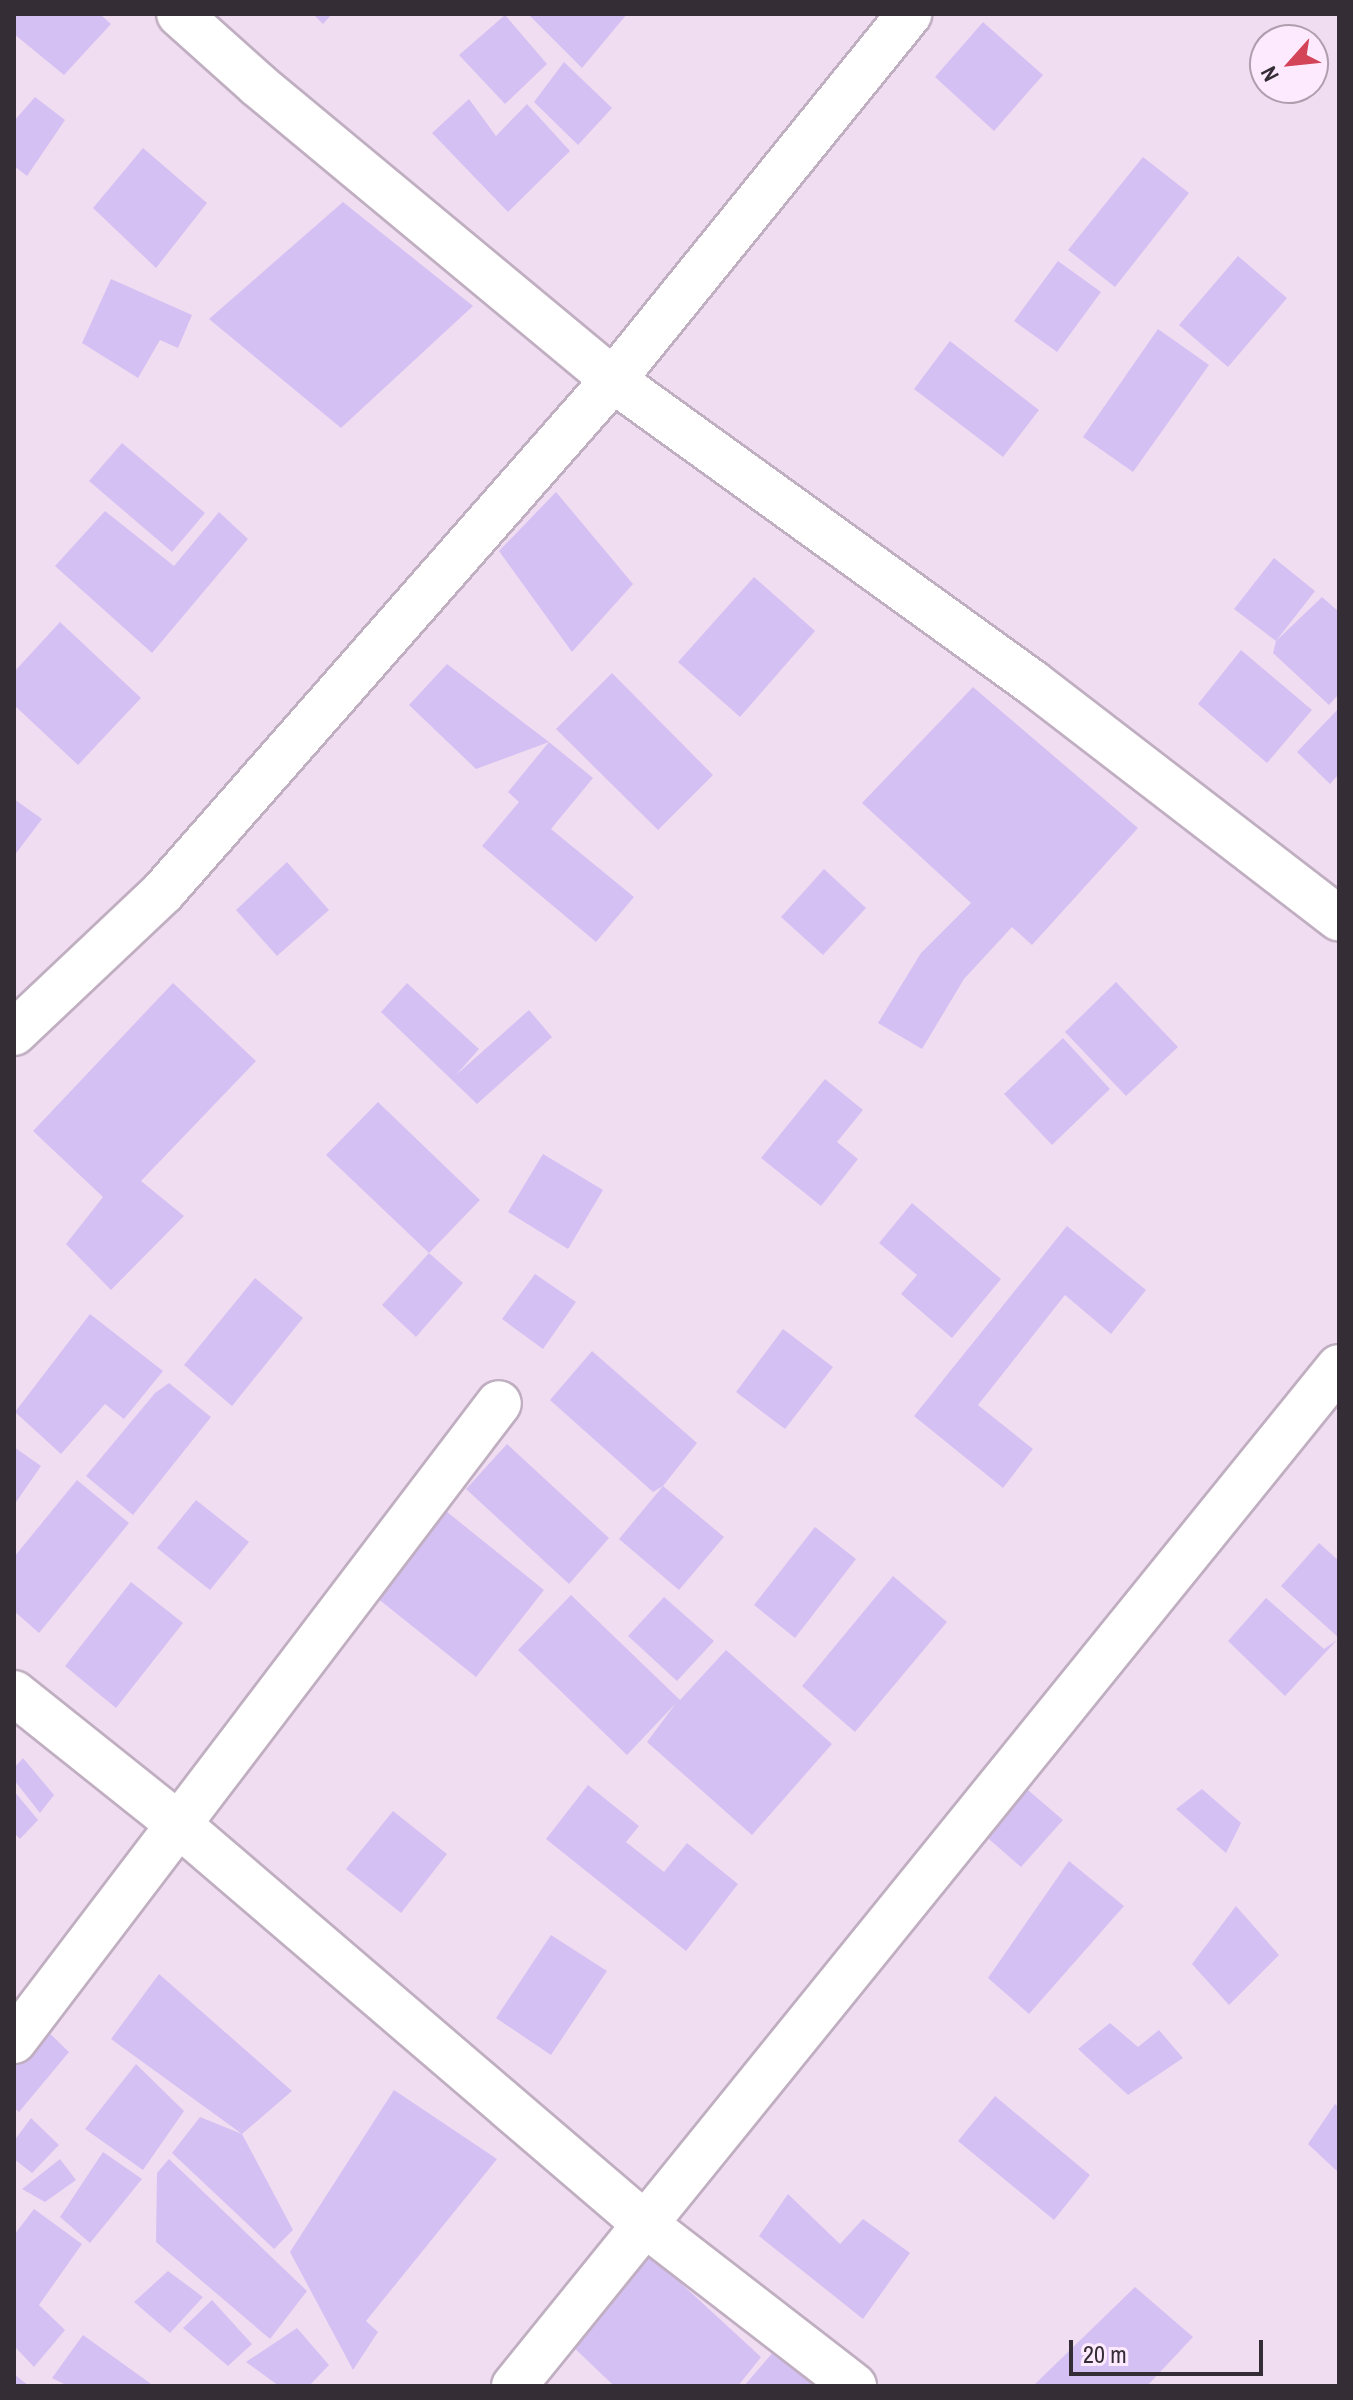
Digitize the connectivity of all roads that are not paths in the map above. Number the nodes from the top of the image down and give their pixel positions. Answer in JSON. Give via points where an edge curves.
{"nodes":[{"id":1,"x":179,"y":14,"type":"edge"},
{"id":2,"x":909,"y":14,"type":"edge"},
{"id":3,"x":613,"y":380,"type":"junction"},
{"id":4,"x":1339,"y":919,"type":"edge"},
{"id":5,"x":14,"y":1033,"type":"edge"},
{"id":6,"x":1339,"y":1367,"type":"edge"},
{"id":7,"x":499,"y":1403,"type":"dead end"},
{"id":8,"x":14,"y":1693,"type":"edge"},
{"id":9,"x":178,"y":1824,"type":"junction"},
{"id":10,"x":14,"y":2041,"type":"edge"},
{"id":11,"x":646,"y":2225,"type":"junction"},
{"id":12,"x":514,"y":2386,"type":"edge"},
{"id":13,"x":854,"y":2386,"type":"edge"}],
"edges":[{"from":1,"to":3,"type":"street"},
{"from":2,"to":3,"type":"street"},
{"from":3,"to":4,"type":"street","via":[[1033,683]]},
{"from":3,"to":5,"type":"street","via":[[163,892]]},
{"from":6,"to":11,"type":"street"},
{"from":7,"to":9,"type":"street"},
{"from":8,"to":9,"type":"street"},
{"from":9,"to":10,"type":"street"},
{"from":9,"to":11,"type":"street"},
{"from":11,"to":12,"type":"street"},
{"from":11,"to":13,"type":"street"}]}
